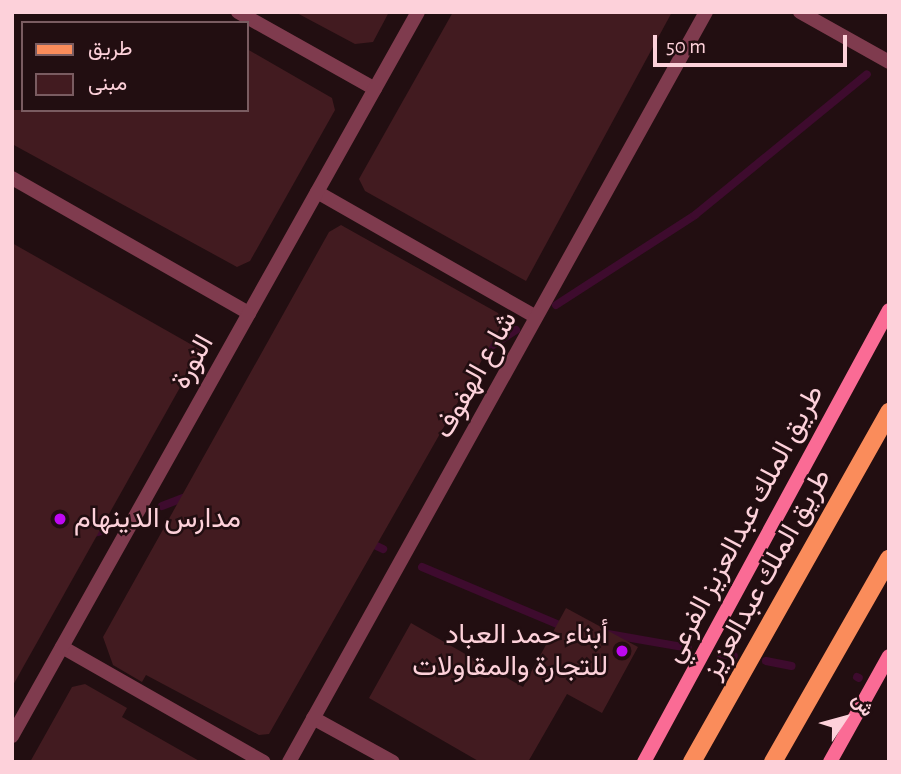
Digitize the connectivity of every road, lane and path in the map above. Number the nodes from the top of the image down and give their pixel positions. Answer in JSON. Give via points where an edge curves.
{"nodes":[{"id":1,"x":237,"y":12,"type":"edge"},
{"id":2,"x":418,"y":12,"type":"edge"},
{"id":3,"x":706,"y":12,"type":"edge"},
{"id":4,"x":800,"y":12,"type":"edge"},
{"id":5,"x":889,"y":62,"type":"edge"},
{"id":6,"x":375,"y":89,"type":"junction"},
{"id":7,"x":12,"y":178,"type":"edge"},
{"id":8,"x":317,"y":192,"type":"junction"},
{"id":9,"x":889,"y":310,"type":"edge"},
{"id":10,"x":249,"y":313,"type":"junction"},
{"id":11,"x":536,"y":317,"type":"junction"},
{"id":12,"x":889,"y":412,"type":"edge"},
{"id":13,"x":889,"y":559,"type":"edge"},
{"id":14,"x":62,"y":647,"type":"junction"},
{"id":15,"x":889,"y":656,"type":"edge"},
{"id":16,"x":313,"y":718,"type":"junction"},
{"id":17,"x":12,"y":736,"type":"edge"},
{"id":18,"x":264,"y":762,"type":"edge"},
{"id":19,"x":289,"y":762,"type":"edge"},
{"id":20,"x":393,"y":762,"type":"edge"},
{"id":21,"x":644,"y":762,"type":"edge"},
{"id":22,"x":692,"y":762,"type":"edge"},
{"id":23,"x":773,"y":762,"type":"edge"},
{"id":24,"x":830,"y":762,"type":"edge"}],
"edges":[{"from":1,"to":6,"type":"street"},
{"from":2,"to":6,"type":"street","name":"النورة"},
{"from":3,"to":11,"type":"street","name":"شارع الهفوف"},
{"from":4,"to":5,"type":"street"},
{"from":6,"to":8,"type":"street","name":"النورة"},
{"from":7,"to":10,"type":"street"},
{"from":8,"to":10,"type":"street","name":"النورة"},
{"from":8,"to":11,"type":"street"},
{"from":9,"to":21,"type":"main road","name":"طريق الملك عبدالعزيز الفرعي"},
{"from":10,"to":14,"type":"street","name":"النورة"},
{"from":11,"to":16,"type":"street","name":"شارع الهفوف"},
{"from":12,"to":22,"type":"main road","name":"طريق الملك عبدالعزيز"},
{"from":13,"to":23,"type":"main road"},
{"from":14,"to":17,"type":"street","name":"النورة"},
{"from":14,"to":18,"type":"street"},
{"from":15,"to":24,"type":"main road"},
{"from":16,"to":19,"type":"street","name":"شارع الهفوف"},
{"from":16,"to":20,"type":"street"}]}
